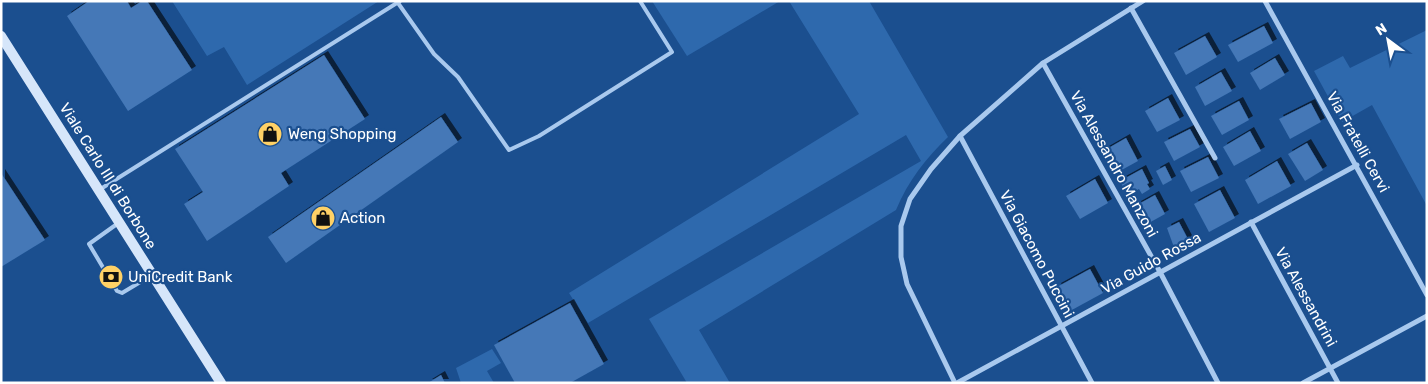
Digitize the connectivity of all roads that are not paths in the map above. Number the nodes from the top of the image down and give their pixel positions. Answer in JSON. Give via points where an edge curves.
{"nodes":[{"id":1,"x":640,"y":1,"type":"edge"},
{"id":2,"x":1144,"y":1,"type":"edge"},
{"id":3,"x":1265,"y":1,"type":"edge"},
{"id":4,"x":399,"y":2,"type":"edge"},
{"id":5,"x":1131,"y":8,"type":"junction"},
{"id":6,"x":1,"y":36,"type":"edge"},
{"id":7,"x":1044,"y":63,"type":"junction"},
{"id":8,"x":960,"y":136,"type":"junction"},
{"id":9,"x":1215,"y":158,"type":"dead end"},
{"id":10,"x":1357,"y":165,"type":"junction"},
{"id":11,"x":99,"y":190,"type":"junction"},
{"id":12,"x":119,"y":222,"type":"junction"},
{"id":13,"x":1251,"y":222,"type":"junction"},
{"id":14,"x":1160,"y":272,"type":"junction"},
{"id":15,"x":152,"y":274,"type":"junction"},
{"id":16,"x":1427,"y":295,"type":"edge"},
{"id":17,"x":1427,"y":316,"type":"edge"},
{"id":18,"x":1061,"y":326,"type":"junction"},
{"id":19,"x":1330,"y":368,"type":"junction"},
{"id":20,"x":221,"y":383,"type":"edge"},
{"id":21,"x":956,"y":383,"type":"edge"},
{"id":22,"x":1092,"y":383,"type":"edge"},
{"id":23,"x":1218,"y":383,"type":"edge"},
{"id":24,"x":1304,"y":383,"type":"edge"},
{"id":25,"x":1338,"y":383,"type":"edge"}],
"edges":[{"from":1,"to":4,"type":"lane","via":[[672,52],[540,136],[509,150],[458,77],[434,54]]},
{"from":2,"to":5,"type":"street"},
{"from":3,"to":10,"type":"street","name":"Via Fratelli Cervi"},
{"from":4,"to":11,"type":"lane"},
{"from":5,"to":7,"type":"street"},
{"from":5,"to":9,"type":"street"},
{"from":6,"to":11,"type":"main road","name":"Viale Carlo III di Borbone"},
{"from":7,"to":8,"type":"street"},
{"from":7,"to":14,"type":"street","name":"Via Alessandro Manzoni"},
{"from":8,"to":18,"type":"street","name":"Via Giacomo Puccini"},
{"from":8,"to":21,"type":"street","via":[[910,199],[901,226],[901,257],[907,284]]},
{"from":10,"to":13,"type":"street","name":"Via Guido Rossa"},
{"from":10,"to":16,"type":"street","name":"Via Fratelli Cervi"},
{"from":11,"to":12,"type":"main road","name":"Viale Carlo III di Borbone"},
{"from":12,"to":15,"type":"main road","name":"Viale Carlo III di Borbone"},
{"from":12,"to":15,"type":"lane","via":[[89,244],[117,291],[122,293]]},
{"from":13,"to":14,"type":"street","name":"Via Guido Rossa"},
{"from":13,"to":19,"type":"street","name":"Via Alessandrini"},
{"from":14,"to":18,"type":"street","name":"Via Guido Rossa"},
{"from":14,"to":23,"type":"street","name":"Via Alessandro Manzoni"},
{"from":15,"to":20,"type":"main road","name":"Viale Carlo III di Borbone"},
{"from":17,"to":19,"type":"street"},
{"from":18,"to":21,"type":"street","name":"Via Guido Rossa"},
{"from":18,"to":22,"type":"street","name":"Via Giacomo Puccini"},
{"from":19,"to":24,"type":"street"},
{"from":19,"to":25,"type":"street","name":"Via Alessandrini"}]}
